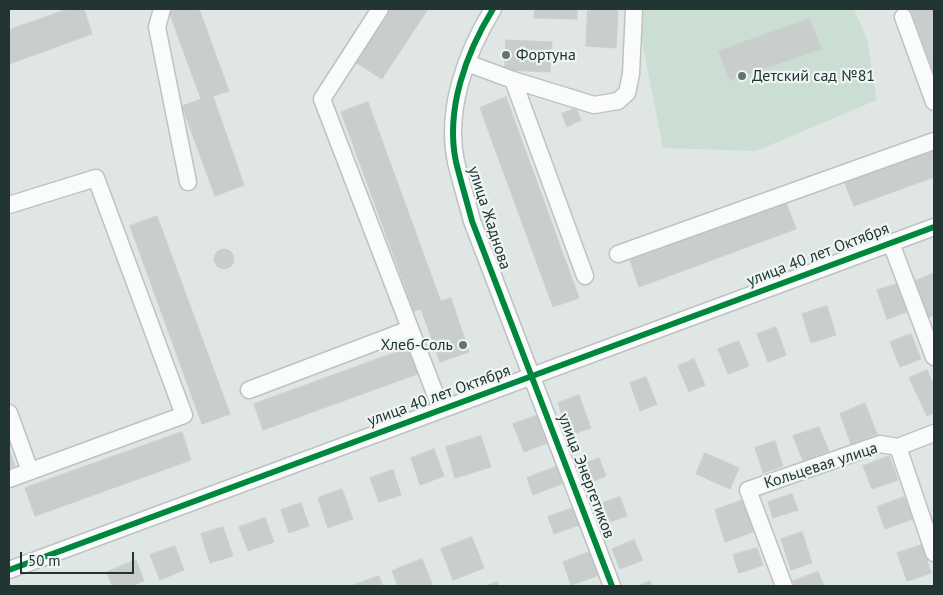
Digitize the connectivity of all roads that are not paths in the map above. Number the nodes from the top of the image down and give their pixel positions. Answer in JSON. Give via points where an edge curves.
{"nodes":[{"id":1,"x":162,"y":9,"type":"edge"},
{"id":2,"x":380,"y":9,"type":"edge"},
{"id":3,"x":493,"y":9,"type":"edge"},
{"id":4,"x":634,"y":9,"type":"edge"},
{"id":5,"x":903,"y":18,"type":"dead end"},
{"id":6,"x":467,"y":63,"type":"junction"},
{"id":7,"x":513,"y":80,"type":"junction"},
{"id":8,"x":934,"y":102,"type":"edge"},
{"id":9,"x":934,"y":141,"type":"edge"},
{"id":10,"x":188,"y":182,"type":"dead end"},
{"id":11,"x":9,"y":205,"type":"edge"},
{"id":12,"x":934,"y":227,"type":"edge"},
{"id":13,"x":891,"y":243,"type":"junction"},
{"id":14,"x":618,"y":254,"type":"dead end"},
{"id":15,"x":585,"y":276,"type":"dead end"},
{"id":16,"x":410,"y":329,"type":"junction"},
{"id":17,"x":934,"y":356,"type":"edge"},
{"id":18,"x":533,"y":376,"type":"junction"},
{"id":19,"x":249,"y":390,"type":"dead end"},
{"id":20,"x":441,"y":409,"type":"junction"},
{"id":21,"x":9,"y":413,"type":"edge"},
{"id":22,"x":934,"y":433,"type":"edge"},
{"id":23,"x":898,"y":447,"type":"junction"},
{"id":24,"x":30,"y":471,"type":"junction"},
{"id":25,"x":9,"y":479,"type":"edge"},
{"id":26,"x":934,"y":553,"type":"edge"},
{"id":27,"x":9,"y":570,"type":"edge"},
{"id":28,"x":612,"y":586,"type":"edge"},
{"id":29,"x":784,"y":586,"type":"edge"}],
"edges":[{"from":1,"to":10,"type":"street","via":[[157,27]]},
{"from":2,"to":16,"type":"street","via":[[322,98]]},
{"from":3,"to":6,"type":"street","name":"улица Жаднова"},
{"from":4,"to":7,"type":"street","via":[[631,74],[627,93],[618,101],[594,105]]},
{"from":5,"to":8,"type":"street"},
{"from":6,"to":7,"type":"street"},
{"from":6,"to":18,"type":"street","name":"улица Жаднова","via":[[455,111],[456,161],[472,221]]},
{"from":7,"to":15,"type":"street"},
{"from":9,"to":14,"type":"street"},
{"from":11,"to":24,"type":"street","via":[[96,178],[184,415]]},
{"from":12,"to":13,"type":"street","name":"улица 40 лет Октября"},
{"from":13,"to":17,"type":"street"},
{"from":13,"to":18,"type":"street","name":"улица 40 лет Октября"},
{"from":16,"to":19,"type":"street"},
{"from":16,"to":20,"type":"street"},
{"from":18,"to":20,"type":"street","name":"улица 40 лет Октября"},
{"from":18,"to":28,"type":"street","name":"улица Энергетиков"},
{"from":20,"to":27,"type":"street","name":"улица 40 лет Октября"},
{"from":21,"to":24,"type":"street"},
{"from":22,"to":23,"type":"street","name":"Кольцевая улица"},
{"from":23,"to":26,"type":"street"},
{"from":23,"to":29,"type":"street","name":"Кольцевая улица","via":[[880,444],[748,490]]},
{"from":24,"to":25,"type":"street"}]}
